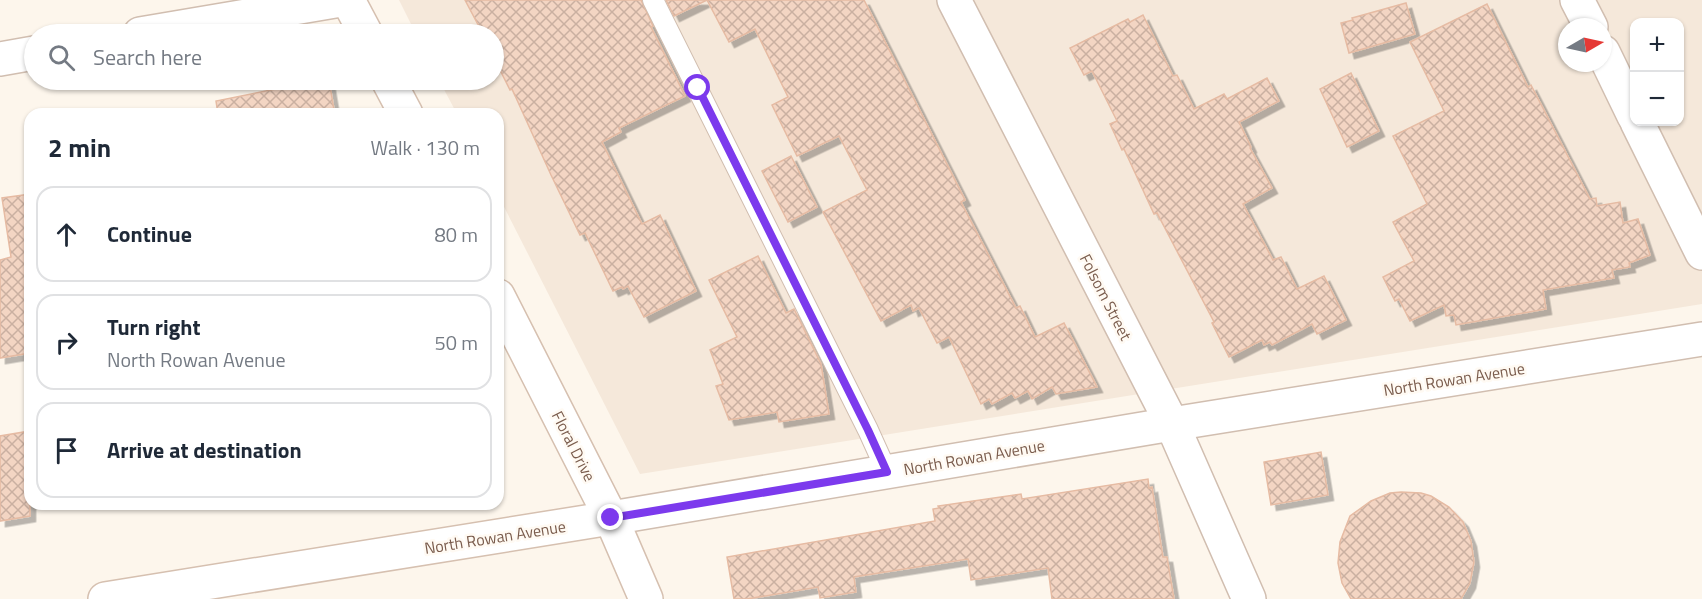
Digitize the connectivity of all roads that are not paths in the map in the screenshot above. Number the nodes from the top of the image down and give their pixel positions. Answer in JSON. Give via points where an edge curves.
{"nodes":[{"id":1,"x":341,"y":0,"type":"edge"},
{"id":2,"x":348,"y":0,"type":"edge"},
{"id":3,"x":653,"y":0,"type":"edge"},
{"id":4,"x":954,"y":0,"type":"edge"},
{"id":5,"x":1577,"y":0,"type":"edge"},
{"id":6,"x":1586,"y":18,"type":"edge"},
{"id":7,"x":199,"y":24,"type":"edge"},
{"id":8,"x":361,"y":24,"type":"edge"},
{"id":9,"x":24,"y":54,"type":"edge"},
{"id":10,"x":0,"y":58,"type":"edge"},
{"id":11,"x":1612,"y":70,"type":"edge"},
{"id":12,"x":393,"y":90,"type":"edge"},
{"id":13,"x":1630,"y":106,"type":"edge"},
{"id":14,"x":403,"y":108,"type":"edge"},
{"id":15,"x":1639,"y":126,"type":"edge"},
{"id":16,"x":1702,"y":253,"type":"edge"},
{"id":17,"x":504,"y":308,"type":"edge"},
{"id":18,"x":1702,"y":339,"type":"edge"},
{"id":19,"x":1172,"y":424,"type":"junction"},
{"id":20,"x":887,"y":472,"type":"junction"},
{"id":21,"x":611,"y":518,"type":"junction"},
{"id":22,"x":124,"y":597,"type":"edge"},
{"id":23,"x":646,"y":599,"type":"edge"},
{"id":24,"x":1249,"y":599,"type":"edge"}],
"edges":[{"from":1,"to":7,"type":"street"},
{"from":2,"to":8,"type":"street"},
{"from":3,"to":20,"type":"lane"},
{"from":4,"to":19,"type":"street","name":"Folsom Street"},
{"from":5,"to":6,"type":"street"},
{"from":9,"to":10,"type":"street"},
{"from":11,"to":13,"type":"street"},
{"from":12,"to":14,"type":"street"},
{"from":15,"to":16,"type":"street"},
{"from":17,"to":21,"type":"street","name":"Floral Drive"},
{"from":18,"to":19,"type":"street","name":"North Rowan Avenue"},
{"from":19,"to":20,"type":"street","name":"North Rowan Avenue"},
{"from":19,"to":24,"type":"street","name":"Folsom Street"},
{"from":20,"to":21,"type":"street","name":"North Rowan Avenue"},
{"from":21,"to":22,"type":"street","name":"North Rowan Avenue"},
{"from":21,"to":23,"type":"street","name":"Floral Drive"}]}
